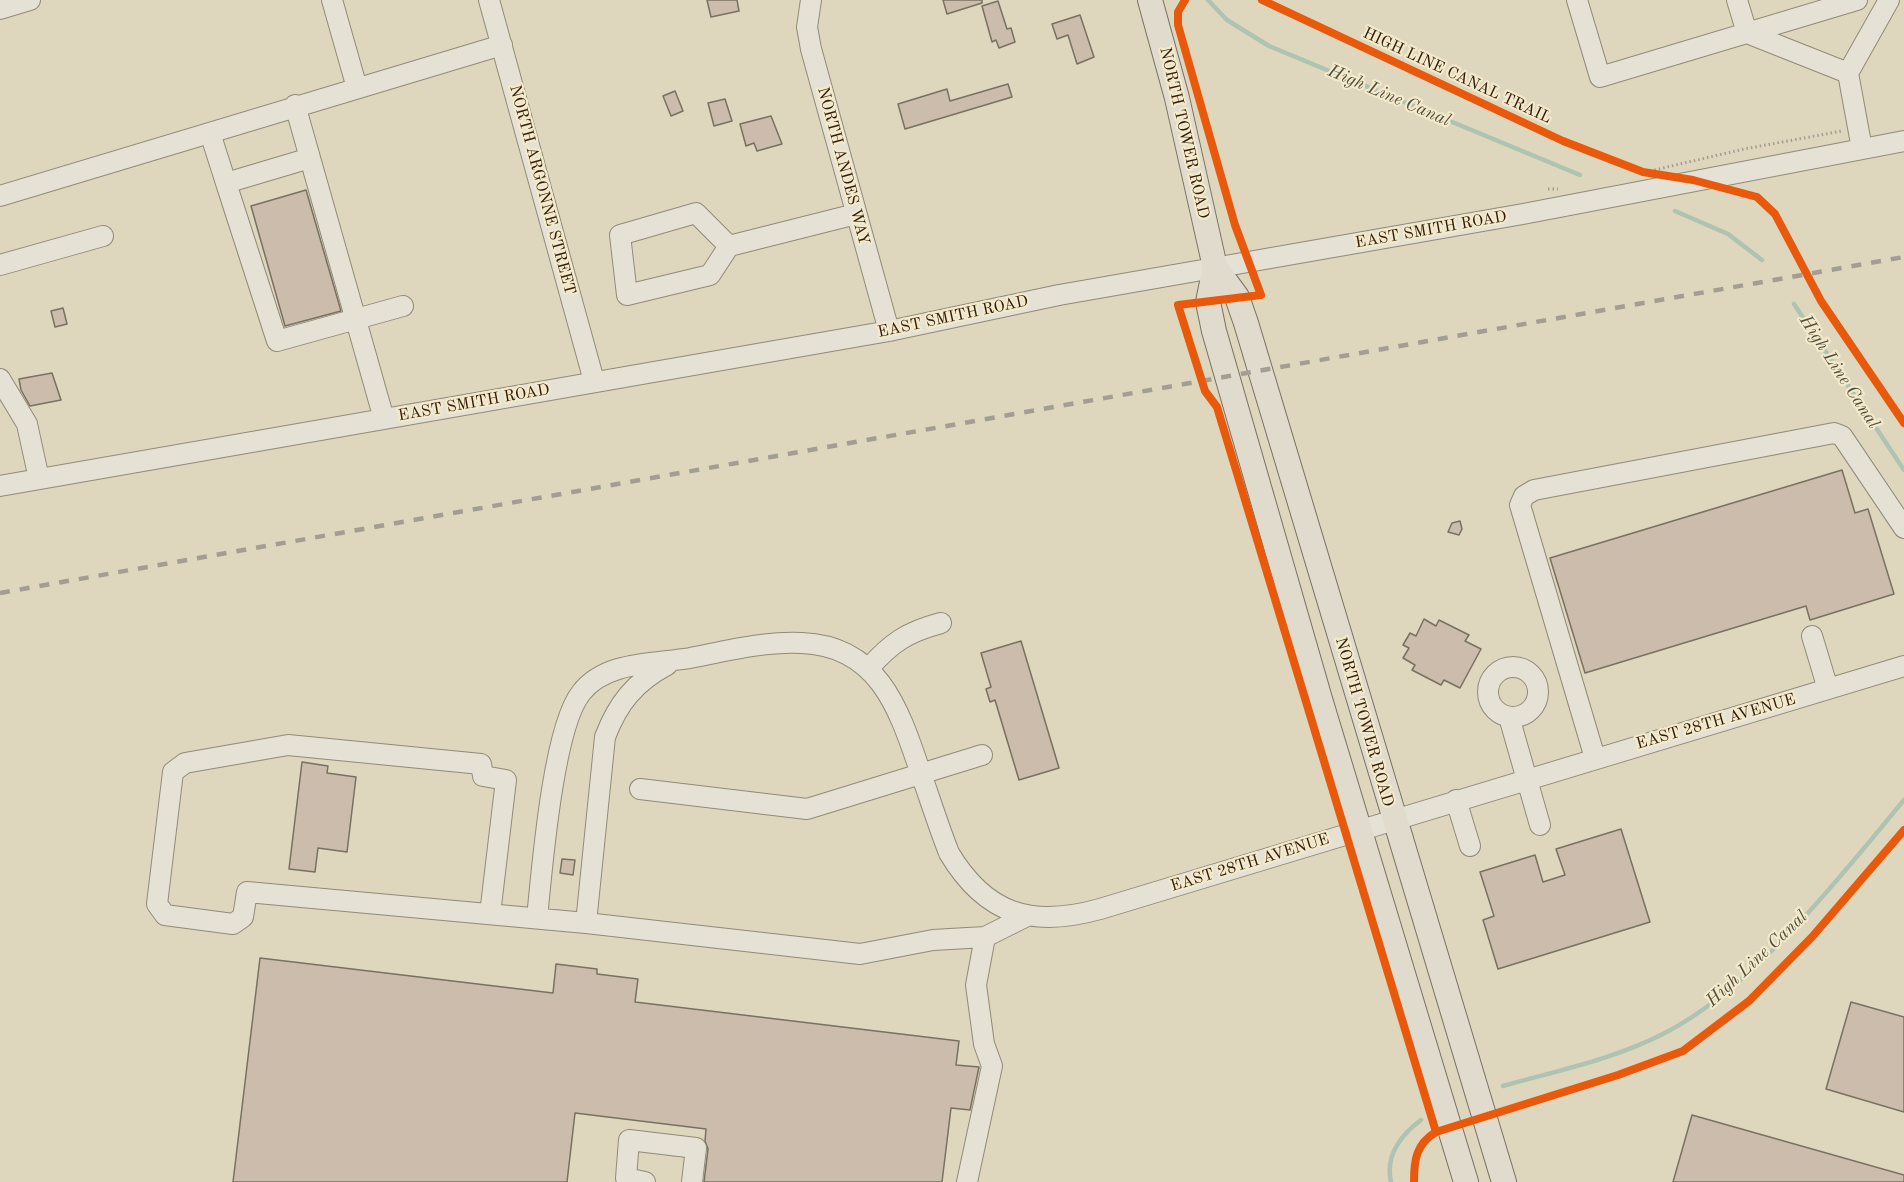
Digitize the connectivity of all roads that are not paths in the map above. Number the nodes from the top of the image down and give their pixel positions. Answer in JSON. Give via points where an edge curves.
{"nodes":[{"id":1,"x":30,"y":0,"type":"edge"},
{"id":2,"x":332,"y":0,"type":"edge"},
{"id":3,"x":489,"y":0,"type":"edge"},
{"id":4,"x":811,"y":0,"type":"edge"},
{"id":5,"x":1150,"y":0,"type":"edge"},
{"id":6,"x":1577,"y":0,"type":"edge"},
{"id":7,"x":1737,"y":0,"type":"edge"},
{"id":8,"x":1857,"y":0,"type":"edge"},
{"id":9,"x":1889,"y":0,"type":"edge"},
{"id":10,"x":0,"y":9,"type":"edge"},
{"id":11,"x":1748,"y":33,"type":"junction"},
{"id":12,"x":502,"y":45,"type":"junction"},
{"id":13,"x":1848,"y":73,"type":"junction"},
{"id":14,"x":357,"y":88,"type":"junction"},
{"id":15,"x":295,"y":105,"type":"junction"},
{"id":16,"x":210,"y":133,"type":"junction"},
{"id":17,"x":1904,"y":141,"type":"edge"},
{"id":18,"x":1862,"y":149,"type":"junction"},
{"id":19,"x":310,"y":158,"type":"junction"},
{"id":20,"x":226,"y":183,"type":"junction"},
{"id":21,"x":0,"y":196,"type":"edge"},
{"id":22,"x":856,"y":214,"type":"junction"},
{"id":23,"x":103,"y":236,"type":"dead end"},
{"id":24,"x":729,"y":246,"type":"junction"},
{"id":25,"x":0,"y":265,"type":"edge"},
{"id":26,"x":1215,"y":267,"type":"junction"},
{"id":27,"x":403,"y":306,"type":"dead end"},
{"id":28,"x":356,"y":319,"type":"junction"},
{"id":29,"x":889,"y":331,"type":"junction"},
{"id":30,"x":0,"y":380,"type":"edge"},
{"id":31,"x":594,"y":381,"type":"junction"},
{"id":32,"x":384,"y":419,"type":"junction"},
{"id":33,"x":39,"y":480,"type":"junction"},
{"id":34,"x":0,"y":486,"type":"edge"},
{"id":35,"x":1904,"y":528,"type":"edge"},
{"id":36,"x":941,"y":623,"type":"dead end"},
{"id":37,"x":1812,"y":636,"type":"dead end"},
{"id":38,"x":677,"y":660,"type":"junction"},
{"id":39,"x":1904,"y":666,"type":"edge"},
{"id":40,"x":869,"y":668,"type":"junction"},
{"id":41,"x":1828,"y":689,"type":"junction"},
{"id":42,"x":1509,"y":717,"type":"dead end"},
{"id":43,"x":982,"y":755,"type":"dead end"},
{"id":44,"x":1595,"y":758,"type":"junction"},
{"id":45,"x":921,"y":774,"type":"junction"},
{"id":46,"x":1527,"y":779,"type":"junction"},
{"id":47,"x":640,"y":789,"type":"dead end"},
{"id":48,"x":1456,"y":800,"type":"junction"},
{"id":49,"x":1393,"y":819,"type":"junction"},
{"id":50,"x":1540,"y":825,"type":"dead end"},
{"id":51,"x":1359,"y":830,"type":"junction"},
{"id":52,"x":1470,"y":846,"type":"dead end"},
{"id":53,"x":490,"y":914,"type":"junction"},
{"id":54,"x":1027,"y":916,"type":"junction"},
{"id":55,"x":537,"y":918,"type":"junction"},
{"id":56,"x":586,"y":923,"type":"junction"},
{"id":57,"x":985,"y":937,"type":"junction"},
{"id":58,"x":645,"y":1182,"type":"edge"},
{"id":59,"x":692,"y":1182,"type":"edge"},
{"id":60,"x":967,"y":1182,"type":"edge"},
{"id":61,"x":1466,"y":1182,"type":"edge"},
{"id":62,"x":1504,"y":1182,"type":"edge"}],
"edges":[{"from":1,"to":10,"type":"street"},
{"from":2,"to":14,"type":"street"},
{"from":3,"to":12,"type":"street","name":"NORTH ARGONNE STREET"},
{"from":4,"to":22,"type":"street","name":"NORTH ANDES WAY","via":[[807,27],[811,49]]},
{"from":5,"to":26,"type":"main road","name":"NORTH TOWER ROAD"},
{"from":6,"to":11,"type":"street","via":[[1600,77]]},
{"from":7,"to":11,"type":"street"},
{"from":8,"to":11,"type":"street"},
{"from":9,"to":13,"type":"street"},
{"from":11,"to":13,"type":"street"},
{"from":12,"to":14,"type":"street"},
{"from":12,"to":31,"type":"street","name":"NORTH ARGONNE STREET"},
{"from":13,"to":18,"type":"street"},
{"from":14,"to":15,"type":"street"},
{"from":15,"to":16,"type":"street"},
{"from":15,"to":19,"type":"street"},
{"from":16,"to":20,"type":"street"},
{"from":16,"to":21,"type":"street"},
{"from":17,"to":18,"type":"street","name":"EAST SMITH ROAD"},
{"from":18,"to":26,"type":"street","name":"EAST SMITH ROAD","via":[[1523,214]]},
{"from":19,"to":20,"type":"street"},
{"from":19,"to":28,"type":"street"},
{"from":20,"to":28,"type":"street","via":[[277,341]]},
{"from":22,"to":24,"type":"street"},
{"from":22,"to":29,"type":"street","name":"NORTH ANDES WAY"},
{"from":23,"to":25,"type":"street"},
{"from":24,"to":24,"type":"street","via":[[710,274],[627,295],[620,235],[696,213]]},
{"from":26,"to":29,"type":"street","name":"EAST SMITH ROAD"},
{"from":26,"to":49,"type":"main road","name":"NORTH TOWER ROAD","via":[[1237,297],[1246,323]]},
{"from":26,"to":51,"type":"main road","name":"NORTH TOWER ROAD","via":[[1208,302],[1214,332]]},
{"from":27,"to":28,"type":"street"},
{"from":28,"to":32,"type":"street"},
{"from":29,"to":31,"type":"street","name":"EAST SMITH ROAD"},
{"from":30,"to":33,"type":"street","via":[[27,424]]},
{"from":31,"to":32,"type":"street","name":"EAST SMITH ROAD"},
{"from":32,"to":33,"type":"street","name":"EAST SMITH ROAD"},
{"from":33,"to":34,"type":"street","name":"EAST SMITH ROAD"},
{"from":35,"to":44,"type":"street","via":[[1842,436],[1834,433],[1534,490],[1524,496],[1520,505]]},
{"from":36,"to":40,"type":"street","via":[[890,644]]},
{"from":37,"to":41,"type":"street"},
{"from":38,"to":40,"type":"street","via":[[801,642],[838,649]]},
{"from":38,"to":55,"type":"street","via":[[638,664],[601,675],[580,693],[566,722],[544,850]]},
{"from":38,"to":56,"type":"street","via":[[627,693],[605,737]]},
{"from":39,"to":41,"type":"street","name":"EAST 28TH AVENUE"},
{"from":40,"to":45,"type":"street","name":"EAST 28TH AVENUE","via":[[898,710]]},
{"from":41,"to":44,"type":"street","name":"EAST 28TH AVENUE"},
{"from":42,"to":46,"type":"street"},
{"from":43,"to":45,"type":"street"},
{"from":44,"to":46,"type":"street","name":"EAST 28TH AVENUE"},
{"from":45,"to":47,"type":"street","via":[[807,809]]},
{"from":45,"to":54,"type":"street","name":"EAST 28TH AVENUE","via":[[949,853],[969,882],[994,903]]},
{"from":46,"to":48,"type":"street","name":"EAST 28TH AVENUE"},
{"from":46,"to":50,"type":"street"},
{"from":48,"to":49,"type":"street","name":"EAST 28TH AVENUE"},
{"from":48,"to":52,"type":"street"},
{"from":49,"to":51,"type":"street","name":"EAST 28TH AVENUE"},
{"from":49,"to":62,"type":"main road","name":"NORTH TOWER ROAD"},
{"from":51,"to":54,"type":"street","name":"EAST 28TH AVENUE","via":[[1078,915]]},
{"from":51,"to":61,"type":"main road","name":"NORTH TOWER ROAD"},
{"from":53,"to":53,"type":"street","via":[[247,892],[243,917],[234,924],[165,915],[158,904],[173,772],[185,763],[288,745],[482,764],[483,776],[506,780]]},
{"from":53,"to":55,"type":"street"},
{"from":54,"to":57,"type":"street"},
{"from":55,"to":56,"type":"street"},
{"from":56,"to":57,"type":"street","via":[[860,954],[933,940]]},
{"from":57,"to":60,"type":"street","via":[[976,986],[984,1044],[992,1066]]},
{"from":58,"to":59,"type":"street","via":[[626,1178],[630,1140],[696,1148]]}]}
